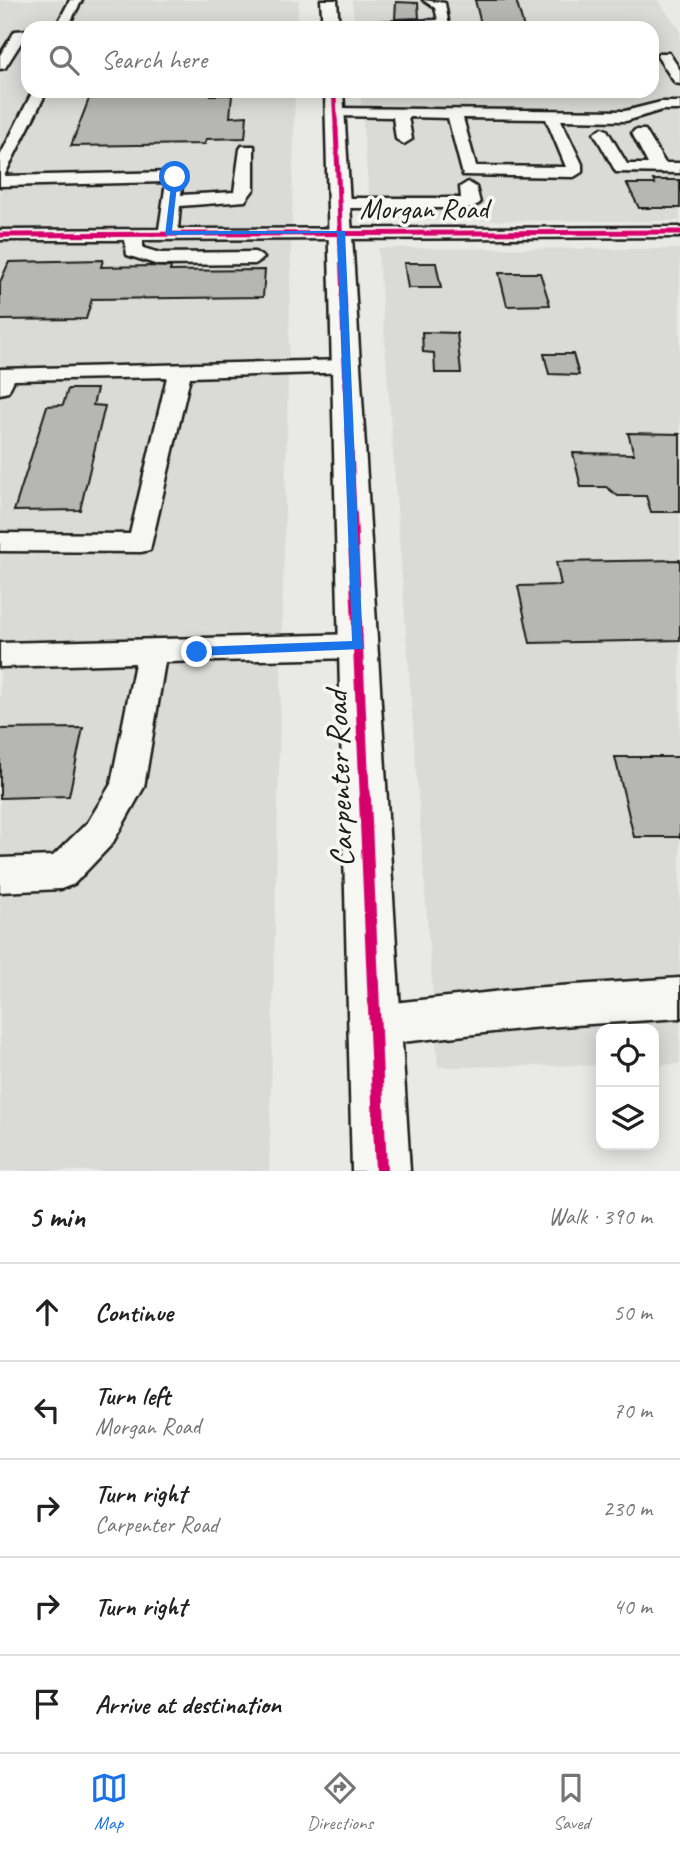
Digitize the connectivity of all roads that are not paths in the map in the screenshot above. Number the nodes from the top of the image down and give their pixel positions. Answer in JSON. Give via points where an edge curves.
{"nodes":[{"id":1,"x":76,"y":0,"type":"edge"},
{"id":2,"x":330,"y":0,"type":"edge"},
{"id":3,"x":429,"y":0,"type":"edge"},
{"id":4,"x":65,"y":21,"type":"edge"},
{"id":5,"x":331,"y":21,"type":"edge"},
{"id":6,"x":445,"y":21,"type":"edge"},
{"id":7,"x":21,"y":34,"type":"edge"},
{"id":8,"x":659,"y":56,"type":"edge"},
{"id":9,"x":680,"y":56,"type":"edge"},
{"id":10,"x":659,"y":57,"type":"edge"},
{"id":11,"x":0,"y":65,"type":"edge"},
{"id":12,"x":680,"y":80,"type":"edge"},
{"id":13,"x":37,"y":98,"type":"edge"},
{"id":14,"x":657,"y":98,"type":"edge"},
{"id":15,"x":335,"y":102,"type":"edge"},
{"id":16,"x":661,"y":106,"type":"junction"},
{"id":17,"x":680,"y":106,"type":"edge"},
{"id":18,"x":400,"y":114,"type":"junction"},
{"id":19,"x":454,"y":114,"type":"junction"},
{"id":20,"x":551,"y":115,"type":"junction"},
{"id":21,"x":602,"y":133,"type":"dead end"},
{"id":22,"x":639,"y":133,"type":"dead end"},
{"id":23,"x":404,"y":139,"type":"dead end"},
{"id":24,"x":248,"y":149,"type":"dead end"},
{"id":25,"x":680,"y":168,"type":"edge"},
{"id":26,"x":659,"y":169,"type":"junction"},
{"id":27,"x":0,"y":173,"type":"edge"},
{"id":28,"x":0,"y":181,"type":"edge"},
{"id":29,"x":468,"y":187,"type":"dead end"},
{"id":30,"x":172,"y":201,"type":"junction"},
{"id":31,"x":340,"y":203,"type":"junction"},
{"id":32,"x":341,"y":231,"type":"junction"},
{"id":33,"x":680,"y":232,"type":"edge"},
{"id":34,"x":134,"y":233,"type":"junction"},
{"id":35,"x":168,"y":233,"type":"junction"},
{"id":36,"x":0,"y":235,"type":"edge"},
{"id":37,"x":255,"y":258,"type":"dead end"},
{"id":38,"x":347,"y":368,"type":"junction"},
{"id":39,"x":180,"y":371,"type":"junction"},
{"id":40,"x":0,"y":387,"type":"edge"},
{"id":41,"x":0,"y":542,"type":"edge"},
{"id":42,"x":359,"y":646,"type":"junction"},
{"id":43,"x":152,"y":653,"type":"junction"},
{"id":44,"x":0,"y":655,"type":"edge"},
{"id":45,"x":0,"y":875,"type":"edge"},
{"id":46,"x":680,"y":998,"type":"edge"},
{"id":47,"x":375,"y":1025,"type":"junction"},
{"id":48,"x":381,"y":1171,"type":"edge"}],
"edges":[{"from":1,"to":4,"type":"street"},
{"from":2,"to":5,"type":"main road"},
{"from":3,"to":6,"type":"street","via":[[441,6]]},
{"from":7,"to":11,"type":"street"},
{"from":8,"to":9,"type":"street"},
{"from":10,"to":12,"type":"street"},
{"from":13,"to":27,"type":"street"},
{"from":14,"to":16,"type":"street"},
{"from":15,"to":18,"type":"street"},
{"from":15,"to":31,"type":"main road","name":"Carpenter Road"},
{"from":16,"to":17,"type":"street"},
{"from":16,"to":20,"type":"street","via":[[626,116]]},
{"from":18,"to":19,"type":"street"},
{"from":18,"to":23,"type":"street"},
{"from":19,"to":20,"type":"street"},
{"from":19,"to":20,"type":"street","via":[[469,172],[574,172]]},
{"from":21,"to":26,"type":"street","via":[[622,169]]},
{"from":22,"to":26,"type":"street"},
{"from":24,"to":30,"type":"street","via":[[245,189],[239,197]]},
{"from":25,"to":26,"type":"street"},
{"from":28,"to":30,"type":"street","via":[[175,177]]},
{"from":29,"to":31,"type":"street","via":[[471,202],[384,195]]},
{"from":30,"to":35,"type":"street"},
{"from":31,"to":32,"type":"main road","name":"Carpenter Road"},
{"from":32,"to":33,"type":"street","name":"Morgan Road"},
{"from":32,"to":35,"type":"street","name":"Morgan Road"},
{"from":32,"to":38,"type":"main road","name":"Carpenter Road"},
{"from":34,"to":35,"type":"street","name":"Morgan Road"},
{"from":34,"to":36,"type":"street","name":"Morgan Road"},
{"from":34,"to":37,"type":"street","via":[[134,251],[158,259]]},
{"from":38,"to":39,"type":"street"},
{"from":38,"to":42,"type":"main road","name":"Carpenter Road"},
{"from":39,"to":40,"type":"street","via":[[6,374]]},
{"from":39,"to":41,"type":"street","via":[[141,543]]},
{"from":42,"to":43,"type":"street"},
{"from":42,"to":47,"type":"main road","name":"Carpenter Road"},
{"from":43,"to":44,"type":"street"},
{"from":43,"to":45,"type":"street","via":[[127,787],[100,834],[61,872]]},
{"from":46,"to":47,"type":"street"},
{"from":47,"to":48,"type":"main road","name":"Carpenter Road"}]}
